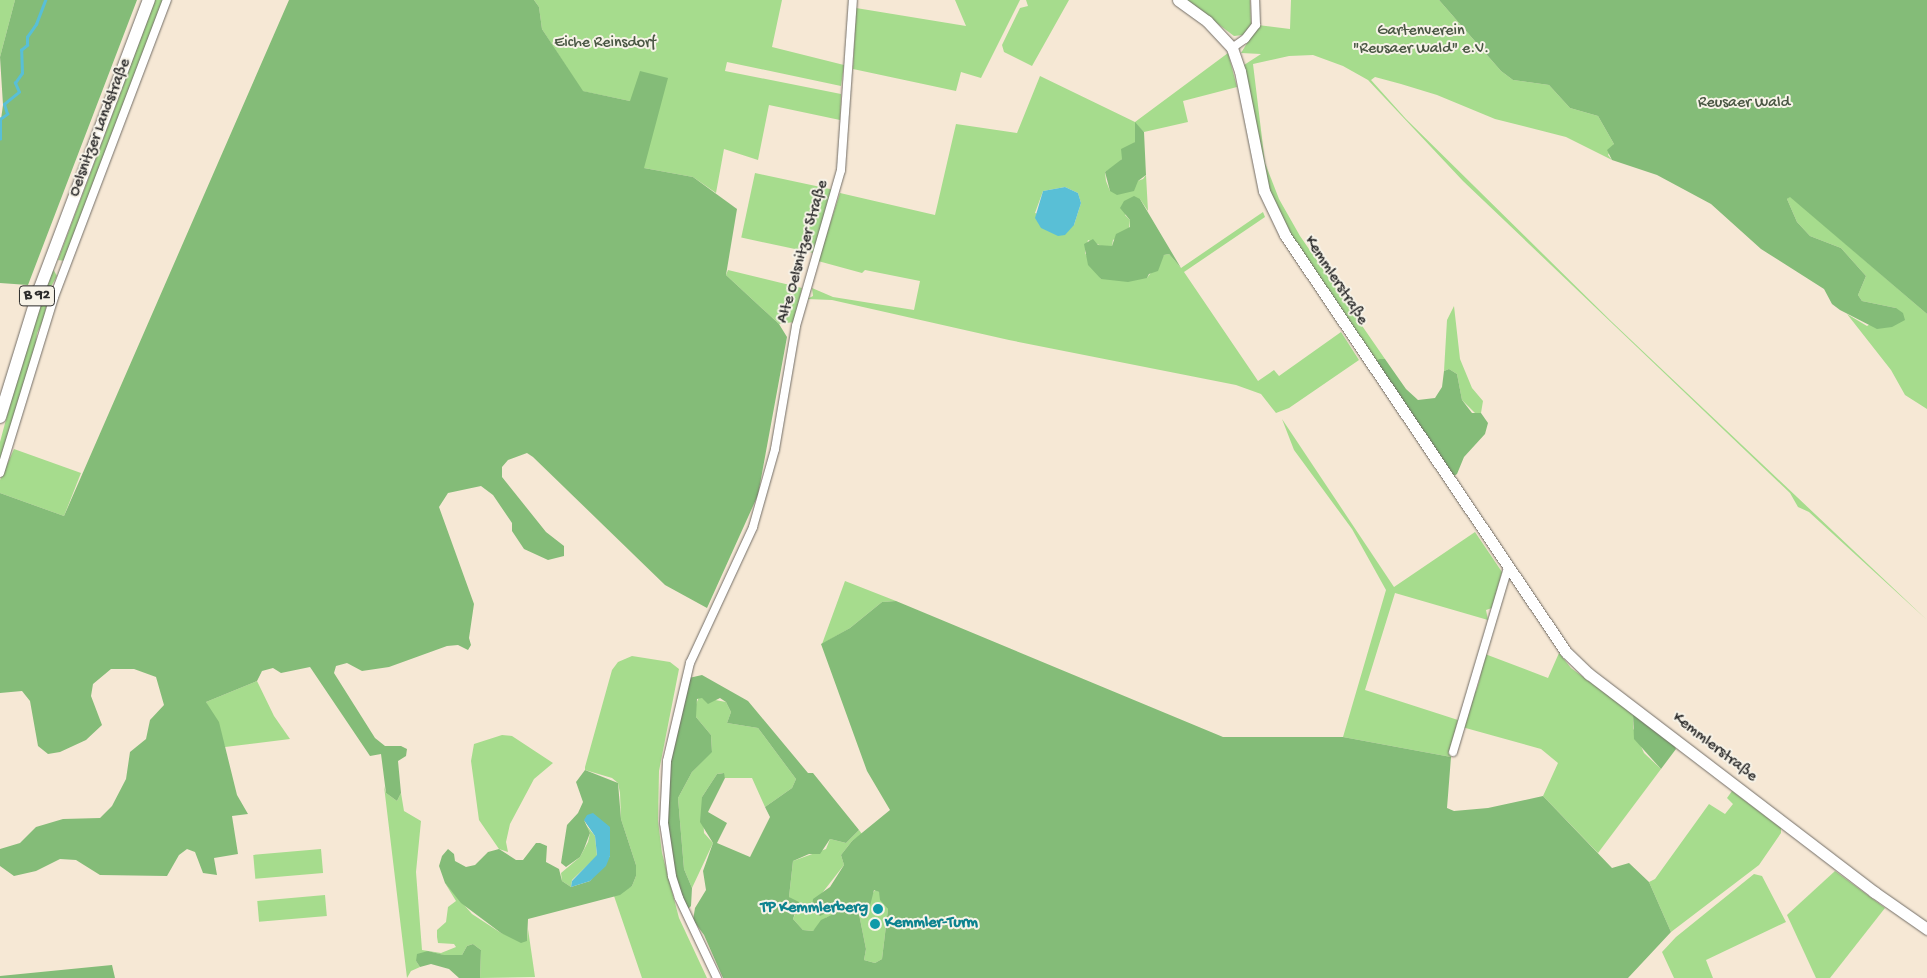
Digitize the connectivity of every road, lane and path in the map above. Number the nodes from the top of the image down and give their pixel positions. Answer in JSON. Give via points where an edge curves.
{"nodes":[{"id":1,"x":149,"y":0,"type":"edge"},
{"id":2,"x":167,"y":0,"type":"edge"},
{"id":3,"x":853,"y":0,"type":"edge"},
{"id":4,"x":1178,"y":0,"type":"edge"},
{"id":5,"x":1255,"y":0,"type":"edge"},
{"id":6,"x":1232,"y":48,"type":"junction"},
{"id":7,"x":50,"y":263,"type":"junction"},
{"id":8,"x":66,"y":267,"type":"junction"},
{"id":9,"x":0,"y":416,"type":"edge"},
{"id":10,"x":0,"y":472,"type":"edge"},
{"id":11,"x":1508,"y":568,"type":"junction"},
{"id":12,"x":1453,"y":752,"type":"dead end"},
{"id":13,"x":1927,"y":929,"type":"edge"},
{"id":14,"x":717,"y":978,"type":"edge"}],
"edges":[{"from":1,"to":7,"type":"main road","name":"Oelsnitzer Landstraße","number":"B 92"},
{"from":2,"to":8,"type":"street","name":"Oelsnitzer Landstraße"},
{"from":3,"to":14,"type":"street","name":"Alte Oelsnitzer Straße","via":[[841,170],[804,292],[775,450],[762,501],[690,662],[666,761],[664,823],[672,876]]},
{"from":4,"to":6,"type":"street","name":"Kemmlerstraße","via":[[1207,21]]},
{"from":5,"to":6,"type":"street","via":[[1256,25]]},
{"from":6,"to":11,"type":"street","name":"Kemmlerstraße","via":[[1240,71],[1257,166],[1274,215],[1366,359]]},
{"from":7,"to":8,"type":"street"},
{"from":7,"to":9,"type":"main road","name":"Oelsnitzer Landstraße","number":"B 92"},
{"from":8,"to":10,"type":"street","name":"Oelsnitzer Landstraße"},
{"from":11,"to":12,"type":"street"},
{"from":11,"to":13,"type":"street","name":"Kemmlerstraße","via":[[1566,652],[1589,674]]}]}
